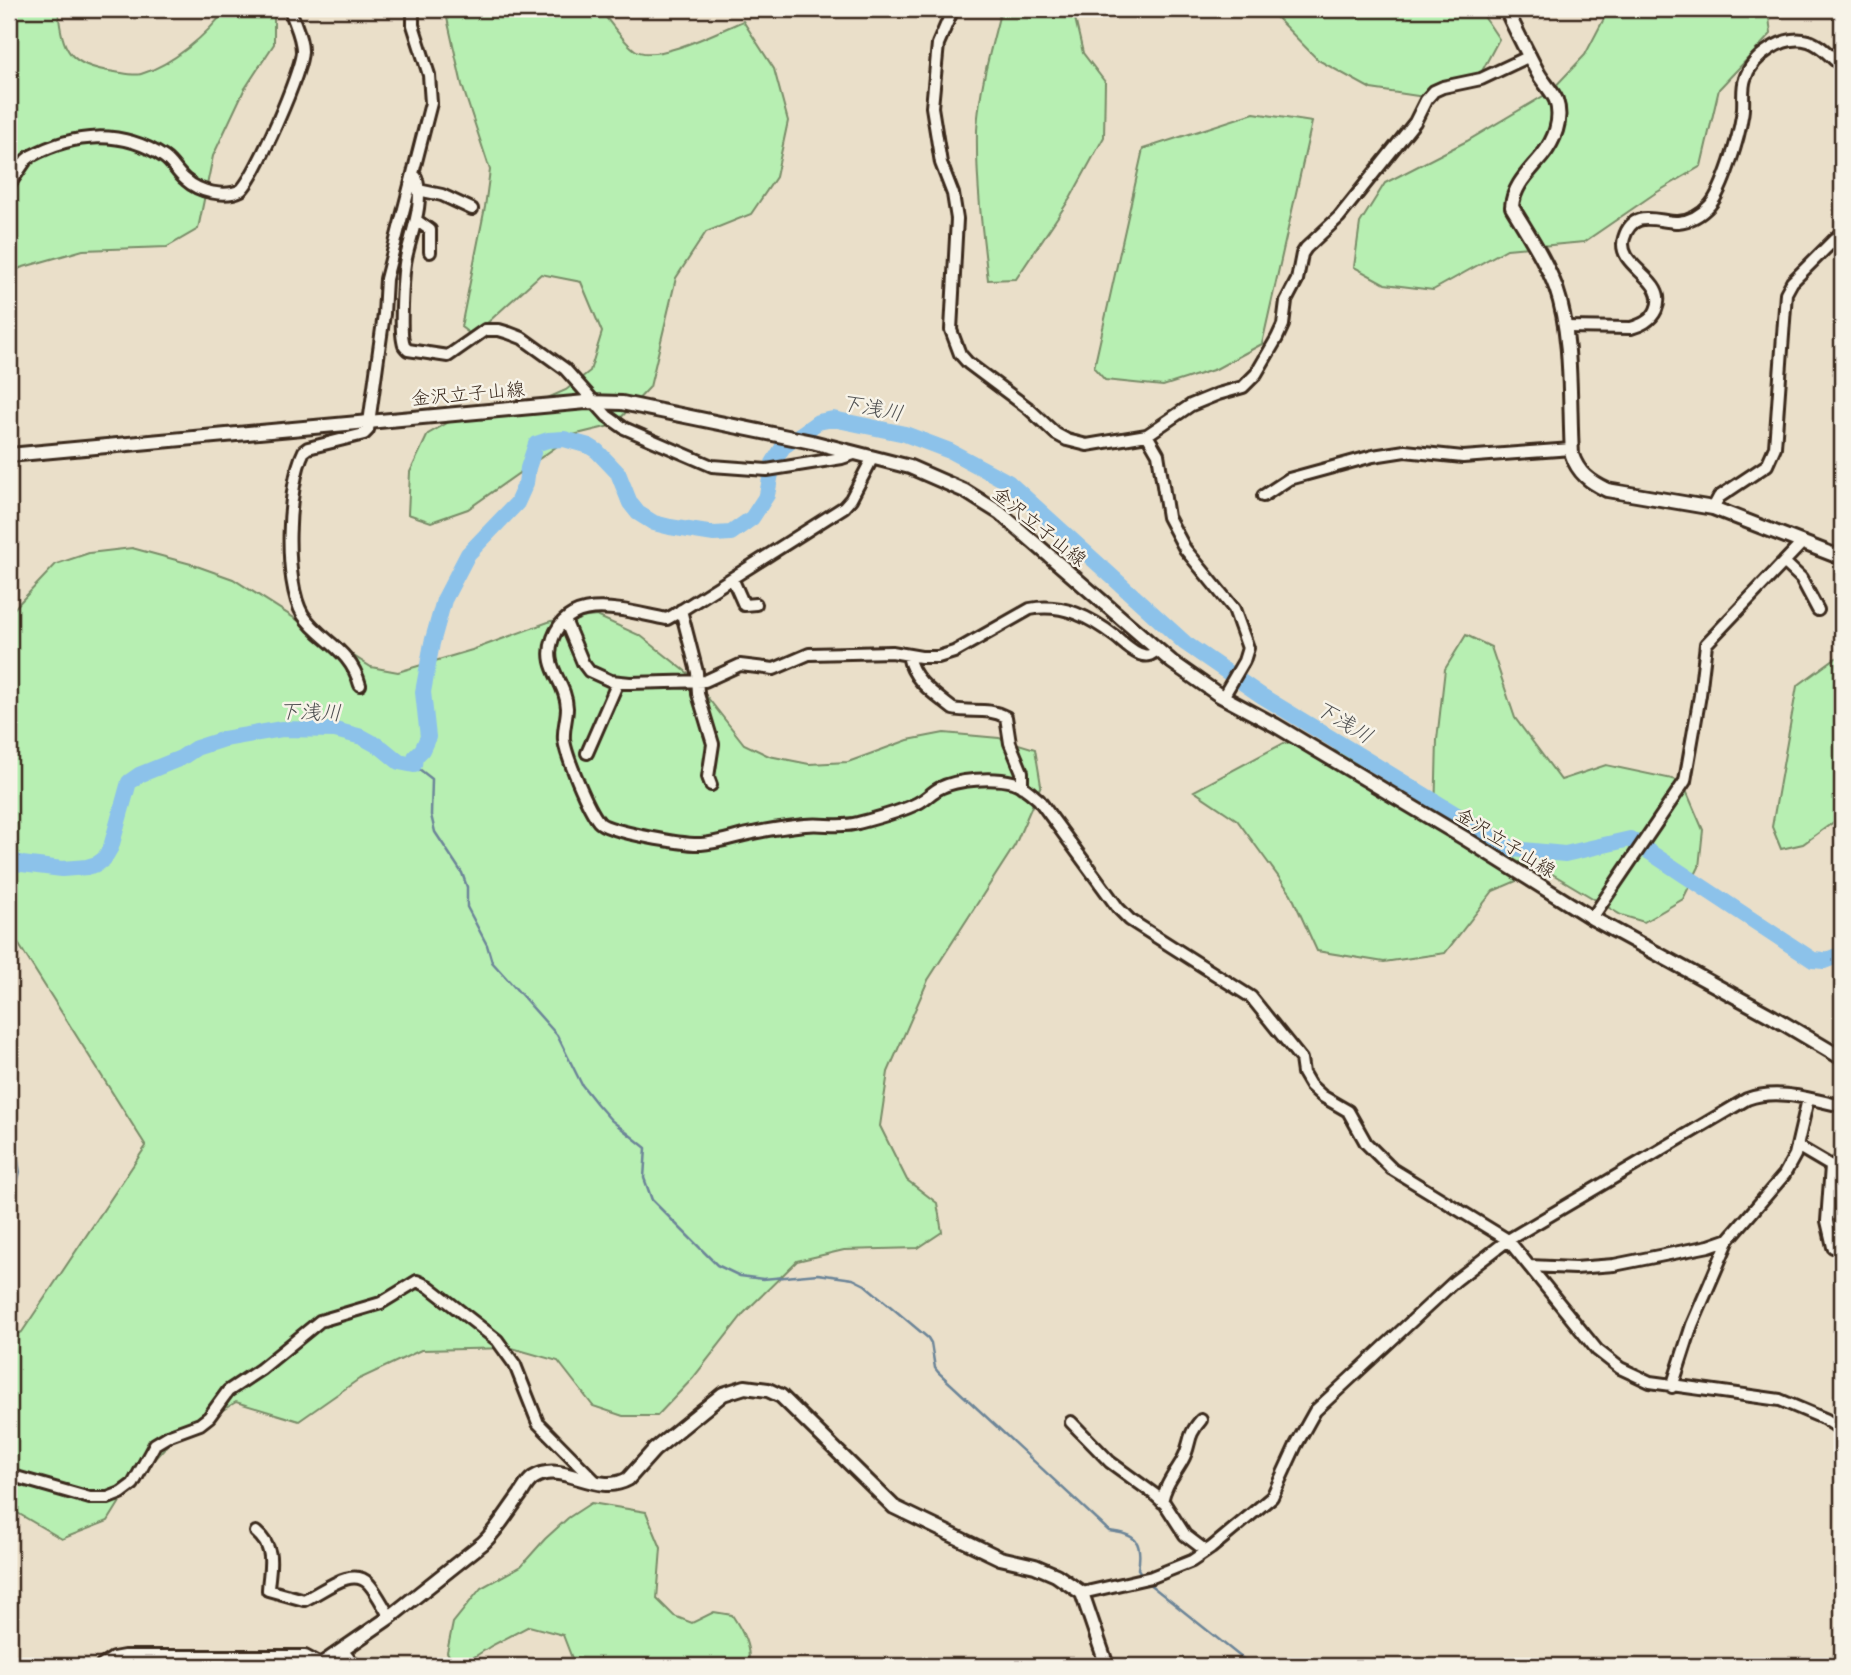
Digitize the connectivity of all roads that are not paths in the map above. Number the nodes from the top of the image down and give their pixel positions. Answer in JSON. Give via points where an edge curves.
{"nodes":[{"id":1,"x":290,"y":9,"type":"edge"},
{"id":2,"x":413,"y":9,"type":"edge"},
{"id":3,"x":953,"y":9,"type":"edge"},
{"id":4,"x":1506,"y":9,"type":"edge"},
{"id":5,"x":1530,"y":56,"type":"junction"},
{"id":6,"x":1842,"y":66,"type":"edge"},
{"id":7,"x":413,"y":176,"type":"junction"},
{"id":8,"x":9,"y":185,"type":"edge"},
{"id":9,"x":418,"y":190,"type":"junction"},
{"id":10,"x":472,"y":209,"type":"dead end"},
{"id":11,"x":416,"y":220,"type":"junction"},
{"id":12,"x":1842,"y":232,"type":"edge"},
{"id":13,"x":430,"y":252,"type":"dead end"},
{"id":14,"x":1565,"y":327,"type":"junction"},
{"id":15,"x":594,"y":402,"type":"junction"},
{"id":16,"x":369,"y":422,"type":"junction"},
{"id":17,"x":1147,"y":435,"type":"junction"},
{"id":18,"x":1572,"y":449,"type":"junction"},
{"id":19,"x":857,"y":453,"type":"junction"},
{"id":20,"x":9,"y":455,"type":"edge"},
{"id":21,"x":873,"y":457,"type":"junction"},
{"id":22,"x":1263,"y":496,"type":"dead end"},
{"id":23,"x":1713,"y":508,"type":"junction"},
{"id":24,"x":1803,"y":542,"type":"junction"},
{"id":25,"x":1842,"y":558,"type":"edge"},
{"id":26,"x":1784,"y":562,"type":"junction"},
{"id":27,"x":732,"y":578,"type":"junction"},
{"id":28,"x":756,"y":604,"type":"dead end"},
{"id":29,"x":681,"y":610,"type":"junction"},
{"id":30,"x":1818,"y":610,"type":"dead end"},
{"id":31,"x":565,"y":620,"type":"junction"},
{"id":32,"x":1158,"y":649,"type":"junction"},
{"id":33,"x":908,"y":655,"type":"junction"},
{"id":34,"x":697,"y":681,"type":"junction"},
{"id":35,"x":618,"y":682,"type":"junction"},
{"id":36,"x":360,"y":685,"type":"dead end"},
{"id":37,"x":1223,"y":697,"type":"junction"},
{"id":38,"x":587,"y":753,"type":"dead end"},
{"id":39,"x":711,"y":785,"type":"dead end"},
{"id":40,"x":1022,"y":787,"type":"junction"},
{"id":41,"x":1592,"y":918,"type":"junction"},
{"id":42,"x":1842,"y":1058,"type":"edge"},
{"id":43,"x":1808,"y":1099,"type":"junction"},
{"id":44,"x":1842,"y":1106,"type":"edge"},
{"id":45,"x":1797,"y":1146,"type":"junction"},
{"id":46,"x":1842,"y":1157,"type":"edge"},
{"id":47,"x":1830,"y":1166,"type":"junction"},
{"id":48,"x":1729,"y":1239,"type":"junction"},
{"id":49,"x":1507,"y":1240,"type":"junction"},
{"id":50,"x":1833,"y":1247,"type":"dead end"},
{"id":51,"x":1529,"y":1266,"type":"junction"},
{"id":52,"x":1672,"y":1387,"type":"junction"},
{"id":53,"x":1201,"y":1420,"type":"dead end"},
{"id":54,"x":1071,"y":1422,"type":"dead end"},
{"id":55,"x":1842,"y":1430,"type":"edge"},
{"id":56,"x":9,"y":1475,"type":"edge"},
{"id":57,"x":597,"y":1483,"type":"junction"},
{"id":58,"x":1162,"y":1502,"type":"junction"},
{"id":59,"x":257,"y":1532,"type":"dead end"},
{"id":60,"x":1206,"y":1551,"type":"junction"},
{"id":61,"x":1082,"y":1593,"type":"junction"},
{"id":62,"x":390,"y":1617,"type":"junction"},
{"id":63,"x":342,"y":1651,"type":"junction"},
{"id":64,"x":320,"y":1665,"type":"edge"},
{"id":65,"x":101,"y":1666,"type":"edge"},
{"id":66,"x":355,"y":1666,"type":"edge"},
{"id":67,"x":1107,"y":1666,"type":"edge"}],
"edges":[{"from":1,"to":8,"type":"street","via":[[300,37],[300,65],[256,167],[241,190],[224,194],[202,189],[187,182],[158,153],[98,135],[31,156]]},
{"from":2,"to":7,"type":"street","via":[[431,103]]},
{"from":3,"to":17,"type":"street","via":[[938,44],[932,107],[957,219],[951,330],[960,354],[1067,440],[1094,444]]},
{"from":4,"to":5,"type":"street"},
{"from":5,"to":14,"type":"street","via":[[1556,100],[1558,127],[1545,153],[1515,192],[1513,207],[1547,268]]},
{"from":5,"to":17,"type":"street","via":[[1481,79],[1434,91],[1339,217],[1302,254],[1283,324],[1256,374],[1243,387],[1182,410]]},
{"from":6,"to":14,"type":"street","via":[[1808,41],[1787,41],[1764,54],[1744,79],[1737,139],[1714,200],[1691,220],[1644,218],[1625,235],[1628,258],[1658,295],[1654,314],[1631,328]]},
{"from":7,"to":9,"type":"street"},
{"from":7,"to":16,"type":"street","via":[[386,279]]},
{"from":9,"to":10,"type":"street"},
{"from":9,"to":11,"type":"street"},
{"from":11,"to":13,"type":"street","via":[[430,230]]},
{"from":11,"to":15,"type":"street","via":[[405,265],[404,346],[415,353],[448,356],[485,330],[499,330],[522,338],[565,369]]},
{"from":12,"to":23,"type":"street","via":[[1786,293],[1771,459],[1718,497]]},
{"from":14,"to":18,"type":"street"},
{"from":15,"to":16,"type":"street","name":"金沢立子山線"},
{"from":15,"to":19,"type":"street","name":"金沢立子山線","via":[[622,403]]},
{"from":15,"to":19,"type":"street","via":[[624,428],[712,466],[756,471]]},
{"from":16,"to":20,"type":"street","name":"金沢立子山線"},
{"from":16,"to":36,"type":"street","via":[[364,435],[308,448],[302,454],[288,554],[303,615],[342,652]]},
{"from":17,"to":37,"type":"street","via":[[1158,454],[1168,517],[1185,549],[1234,609],[1248,648]]},
{"from":18,"to":22,"type":"street","via":[[1463,457],[1405,451],[1289,480]]},
{"from":18,"to":23,"type":"street","via":[[1576,466],[1592,483],[1607,490]]},
{"from":19,"to":21,"type":"street","name":"金沢立子山線"},
{"from":21,"to":27,"type":"street","via":[[844,507]]},
{"from":21,"to":32,"type":"street","name":"金沢立子山線","via":[[965,491],[1000,513]]},
{"from":23,"to":24,"type":"street"},
{"from":24,"to":25,"type":"street"},
{"from":24,"to":26,"type":"street"},
{"from":26,"to":30,"type":"street","via":[[1801,578]]},
{"from":26,"to":41,"type":"street","via":[[1706,643],[1685,781]]},
{"from":27,"to":28,"type":"street","via":[[744,605]]},
{"from":27,"to":29,"type":"street"},
{"from":29,"to":31,"type":"street","via":[[667,619],[608,607],[574,613]]},
{"from":29,"to":34,"type":"street"},
{"from":31,"to":35,"type":"street","via":[[589,671]]},
{"from":31,"to":40,"type":"street","via":[[549,654],[567,708],[564,742],[579,783],[600,824],[608,828],[700,844],[754,832],[855,824],[918,803],[941,787],[969,781],[991,779]]},
{"from":32,"to":33,"type":"street","via":[[1144,656],[1076,612],[1043,607],[1030,609],[954,652],[938,657]]},
{"from":32,"to":37,"type":"street","name":"金沢立子山線"},
{"from":33,"to":34,"type":"street","via":[[809,654],[774,669],[740,665]]},
{"from":33,"to":40,"type":"street","via":[[917,678],[953,709],[974,708],[1006,717]]},
{"from":34,"to":35,"type":"street"},
{"from":34,"to":39,"type":"street","via":[[713,744]]},
{"from":35,"to":38,"type":"street"},
{"from":37,"to":41,"type":"street","name":"金沢立子山線"},
{"from":40,"to":49,"type":"street","via":[[1051,815],[1130,920],[1251,997],[1301,1059],[1310,1085],[1348,1111],[1378,1157]]},
{"from":41,"to":42,"type":"street","name":"金沢立子山線"},
{"from":43,"to":44,"type":"street"},
{"from":43,"to":45,"type":"street"},
{"from":43,"to":49,"type":"street","via":[[1764,1093],[1747,1099]]},
{"from":45,"to":47,"type":"street"},
{"from":45,"to":48,"type":"street","via":[[1784,1175]]},
{"from":46,"to":47,"type":"street"},
{"from":47,"to":50,"type":"street","via":[[1828,1221]]},
{"from":48,"to":51,"type":"street","via":[[1614,1265]]},
{"from":48,"to":52,"type":"street","via":[[1692,1325]]},
{"from":49,"to":51,"type":"street"},
{"from":49,"to":60,"type":"street","via":[[1455,1281],[1315,1411],[1272,1497]]},
{"from":51,"to":52,"type":"street","via":[[1597,1350],[1631,1375]]},
{"from":52,"to":55,"type":"street","via":[[1780,1400]]},
{"from":53,"to":58,"type":"street","via":[[1189,1436],[1183,1460]]},
{"from":54,"to":58,"type":"street","via":[[1110,1462]]},
{"from":56,"to":57,"type":"street","via":[[90,1499],[121,1493],[133,1484],[155,1444],[200,1424],[228,1391],[320,1321],[381,1303],[417,1281],[497,1340],[515,1365],[538,1423]]},
{"from":57,"to":61,"type":"street","via":[[615,1485],[628,1479],[654,1450],[723,1394],[745,1387],[768,1390],[781,1396],[894,1507],[1000,1558],[1056,1575]]},
{"from":57,"to":62,"type":"street","via":[[552,1473],[530,1479],[489,1537]]},
{"from":58,"to":60,"type":"street","via":[[1185,1535]]},
{"from":59,"to":62,"type":"street","via":[[272,1560],[268,1590],[304,1600],[348,1578],[359,1578],[370,1584]]},
{"from":60,"to":61,"type":"street","via":[[1152,1577]]},
{"from":61,"to":67,"type":"street"},
{"from":62,"to":63,"type":"street"},
{"from":63,"to":64,"type":"street"},
{"from":63,"to":66,"type":"street"},
{"from":64,"to":65,"type":"street","via":[[305,1656],[138,1656],[113,1658]]}]}
